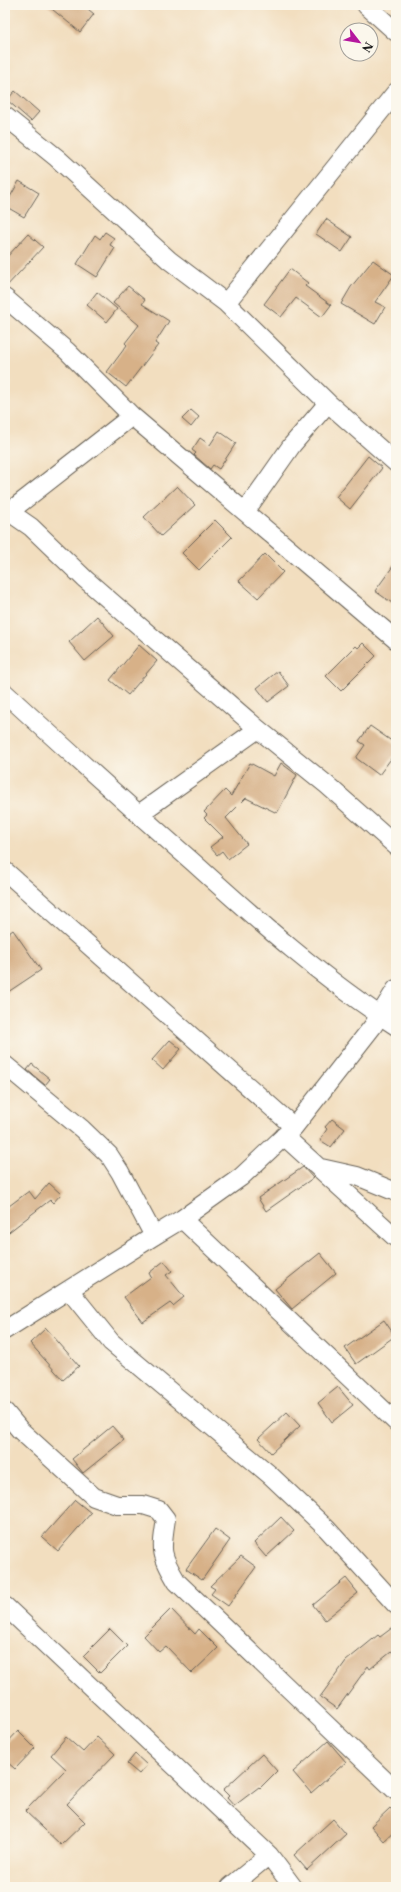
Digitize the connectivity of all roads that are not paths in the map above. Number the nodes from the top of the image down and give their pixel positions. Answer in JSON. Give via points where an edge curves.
{"nodes":[{"id":1,"x":366,"y":5,"type":"edge"},
{"id":2,"x":396,"y":32,"type":"edge"},
{"id":3,"x":396,"y":92,"type":"edge"},
{"id":4,"x":5,"y":116,"type":"edge"},
{"id":5,"x":5,"y":298,"type":"edge"},
{"id":6,"x":226,"y":303,"type":"junction"},
{"id":7,"x":328,"y":403,"type":"junction"},
{"id":8,"x":132,"y":416,"type":"junction"},
{"id":9,"x":396,"y":463,"type":"edge"},
{"id":10,"x":6,"y":512,"type":"edge"},
{"id":11,"x":245,"y":512,"type":"junction"},
{"id":12,"x":396,"y":640,"type":"edge"},
{"id":13,"x":5,"y":693,"type":"edge"},
{"id":14,"x":258,"y":729,"type":"junction"},
{"id":15,"x":139,"y":814,"type":"junction"},
{"id":16,"x":396,"y":846,"type":"edge"},
{"id":17,"x":5,"y":871,"type":"edge"},
{"id":18,"x":396,"y":988,"type":"edge"},
{"id":19,"x":380,"y":1015,"type":"junction"},
{"id":20,"x":396,"y":1026,"type":"edge"},
{"id":21,"x":5,"y":1065,"type":"edge"},
{"id":22,"x":289,"y":1132,"type":"junction"},
{"id":23,"x":320,"y":1168,"type":"junction"},
{"id":24,"x":396,"y":1192,"type":"edge"},
{"id":25,"x":182,"y":1220,"type":"junction"},
{"id":26,"x":154,"y":1236,"type":"junction"},
{"id":27,"x":396,"y":1238,"type":"edge"},
{"id":28,"x":70,"y":1290,"type":"junction"},
{"id":29,"x":5,"y":1330,"type":"edge"},
{"id":30,"x":5,"y":1412,"type":"edge"},
{"id":31,"x":396,"y":1422,"type":"edge"},
{"id":32,"x":396,"y":1605,"type":"edge"},
{"id":33,"x":5,"y":1606,"type":"edge"},
{"id":34,"x":396,"y":1791,"type":"edge"},
{"id":35,"x":269,"y":1856,"type":"junction"},
{"id":36,"x":230,"y":1887,"type":"edge"},
{"id":37,"x":293,"y":1887,"type":"edge"}],
"edges":[{"from":1,"to":2,"type":"street"},
{"from":3,"to":6,"type":"street"},
{"from":4,"to":6,"type":"street","via":[[57,158],[169,260]]},
{"from":5,"to":8,"type":"street","via":[[67,351]]},
{"from":6,"to":7,"type":"street"},
{"from":7,"to":9,"type":"street"},
{"from":7,"to":11,"type":"street","via":[[292,445]]},
{"from":8,"to":10,"type":"street","via":[[71,465]]},
{"from":8,"to":11,"type":"street"},
{"from":10,"to":14,"type":"street","via":[[31,527],[85,578]]},
{"from":11,"to":12,"type":"street"},
{"from":13,"to":15,"type":"street"},
{"from":14,"to":15,"type":"street"},
{"from":14,"to":16,"type":"street"},
{"from":15,"to":19,"type":"street","via":[[307,962]]},
{"from":17,"to":22,"type":"street"},
{"from":18,"to":19,"type":"street"},
{"from":19,"to":20,"type":"street"},
{"from":19,"to":22,"type":"street"},
{"from":21,"to":26,"type":"street","via":[[109,1155]]},
{"from":22,"to":23,"type":"street"},
{"from":22,"to":25,"type":"street","via":[[241,1177]]},
{"from":23,"to":24,"type":"street","via":[[357,1176]]},
{"from":23,"to":27,"type":"street"},
{"from":25,"to":26,"type":"street"},
{"from":25,"to":31,"type":"street"},
{"from":26,"to":28,"type":"street"},
{"from":28,"to":29,"type":"street"},
{"from":28,"to":32,"type":"street","via":[[112,1342],[270,1475],[327,1529]]},
{"from":30,"to":34,"type":"street","via":[[20,1430],[94,1497],[117,1505],[143,1505],[159,1510],[166,1519],[162,1544],[165,1561],[178,1582]]},
{"from":33,"to":35,"type":"street"},
{"from":35,"to":36,"type":"street"},
{"from":35,"to":37,"type":"street"}]}
